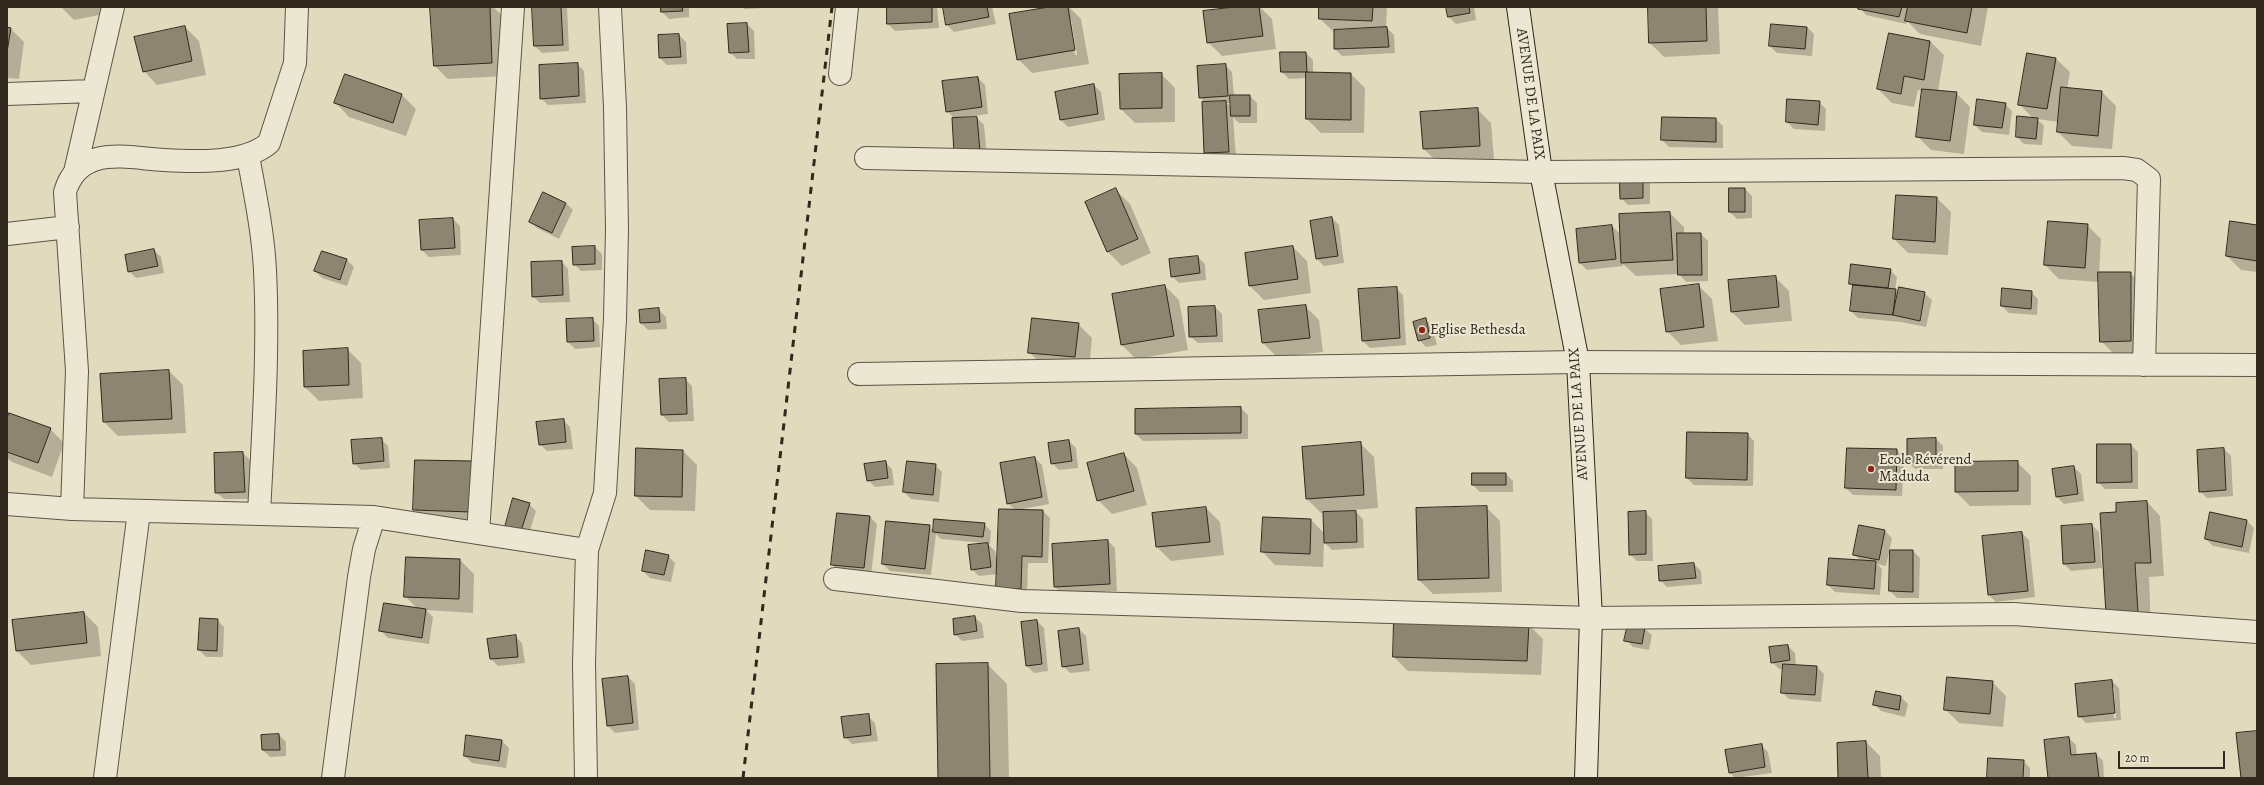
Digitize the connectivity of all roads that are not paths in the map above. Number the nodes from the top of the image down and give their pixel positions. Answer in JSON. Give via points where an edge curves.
{"nodes":[{"id":1,"x":113,"y":7,"type":"edge"},
{"id":2,"x":297,"y":7,"type":"edge"},
{"id":3,"x":513,"y":7,"type":"edge"},
{"id":4,"x":610,"y":7,"type":"edge"},
{"id":5,"x":847,"y":7,"type":"edge"},
{"id":6,"x":1518,"y":7,"type":"edge"},
{"id":7,"x":840,"y":74,"type":"dead end"},
{"id":8,"x":93,"y":91,"type":"junction"},
{"id":9,"x":7,"y":94,"type":"edge"},
{"id":10,"x":248,"y":156,"type":"junction"},
{"id":11,"x":866,"y":158,"type":"dead end"},
{"id":12,"x":74,"y":172,"type":"junction"},
{"id":13,"x":1541,"y":172,"type":"junction"},
{"id":14,"x":68,"y":227,"type":"junction"},
{"id":15,"x":7,"y":234,"type":"edge"},
{"id":16,"x":1578,"y":362,"type":"junction"},
{"id":17,"x":2257,"y":365,"type":"edge"},
{"id":18,"x":2144,"y":366,"type":"junction"},
{"id":19,"x":859,"y":374,"type":"dead end"},
{"id":20,"x":7,"y":504,"type":"edge"},
{"id":21,"x":72,"y":509,"type":"junction"},
{"id":22,"x":139,"y":511,"type":"junction"},
{"id":23,"x":259,"y":514,"type":"junction"},
{"id":24,"x":374,"y":517,"type":"junction"},
{"id":25,"x":478,"y":533,"type":"junction"},
{"id":26,"x":587,"y":550,"type":"junction"},
{"id":27,"x":834,"y":579,"type":"dead end"},
{"id":28,"x":1591,"y":618,"type":"junction"},
{"id":29,"x":2257,"y":632,"type":"edge"},
{"id":30,"x":105,"y":778,"type":"edge"},
{"id":31,"x":333,"y":778,"type":"edge"},
{"id":32,"x":586,"y":778,"type":"edge"},
{"id":33,"x":1586,"y":778,"type":"edge"}],
"edges":[{"from":1,"to":8,"type":"street"},
{"from":2,"to":10,"type":"street","via":[[295,63],[274,129],[269,143],[260,151]]},
{"from":3,"to":25,"type":"street"},
{"from":4,"to":26,"type":"street","via":[[615,107],[616,319],[605,493]]},
{"from":5,"to":7,"type":"street"},
{"from":6,"to":13,"type":"street","name":"AVENUE DE LA PAIX"},
{"from":8,"to":9,"type":"street"},
{"from":8,"to":12,"type":"street"},
{"from":10,"to":12,"type":"street","via":[[184,160],[110,156],[84,164]]},
{"from":10,"to":23,"type":"street","via":[[259,214],[265,269],[265,396]]},
{"from":11,"to":13,"type":"street"},
{"from":12,"to":14,"type":"street","via":[[65,192]]},
{"from":13,"to":16,"type":"street","name":"AVENUE DE LA PAIX"},
{"from":13,"to":18,"type":"street","via":[[2124,168],[2137,170],[2149,179]]},
{"from":14,"to":15,"type":"street"},
{"from":14,"to":21,"type":"street","via":[[77,371]]},
{"from":16,"to":18,"type":"street"},
{"from":16,"to":19,"type":"street"},
{"from":16,"to":28,"type":"street","name":"AVENUE DE LA PAIX"},
{"from":17,"to":18,"type":"street"},
{"from":20,"to":21,"type":"street"},
{"from":21,"to":22,"type":"street"},
{"from":22,"to":23,"type":"street"},
{"from":22,"to":30,"type":"street"},
{"from":23,"to":24,"type":"street"},
{"from":24,"to":25,"type":"street"},
{"from":24,"to":31,"type":"street","via":[[364,549],[359,578]]},
{"from":25,"to":26,"type":"street"},
{"from":26,"to":32,"type":"street","via":[[584,664]]},
{"from":27,"to":28,"type":"street","via":[[1022,601]]},
{"from":28,"to":29,"type":"street","via":[[2014,614]]},
{"from":28,"to":33,"type":"street","name":"AVENUE DE LA PAIX"}]}
